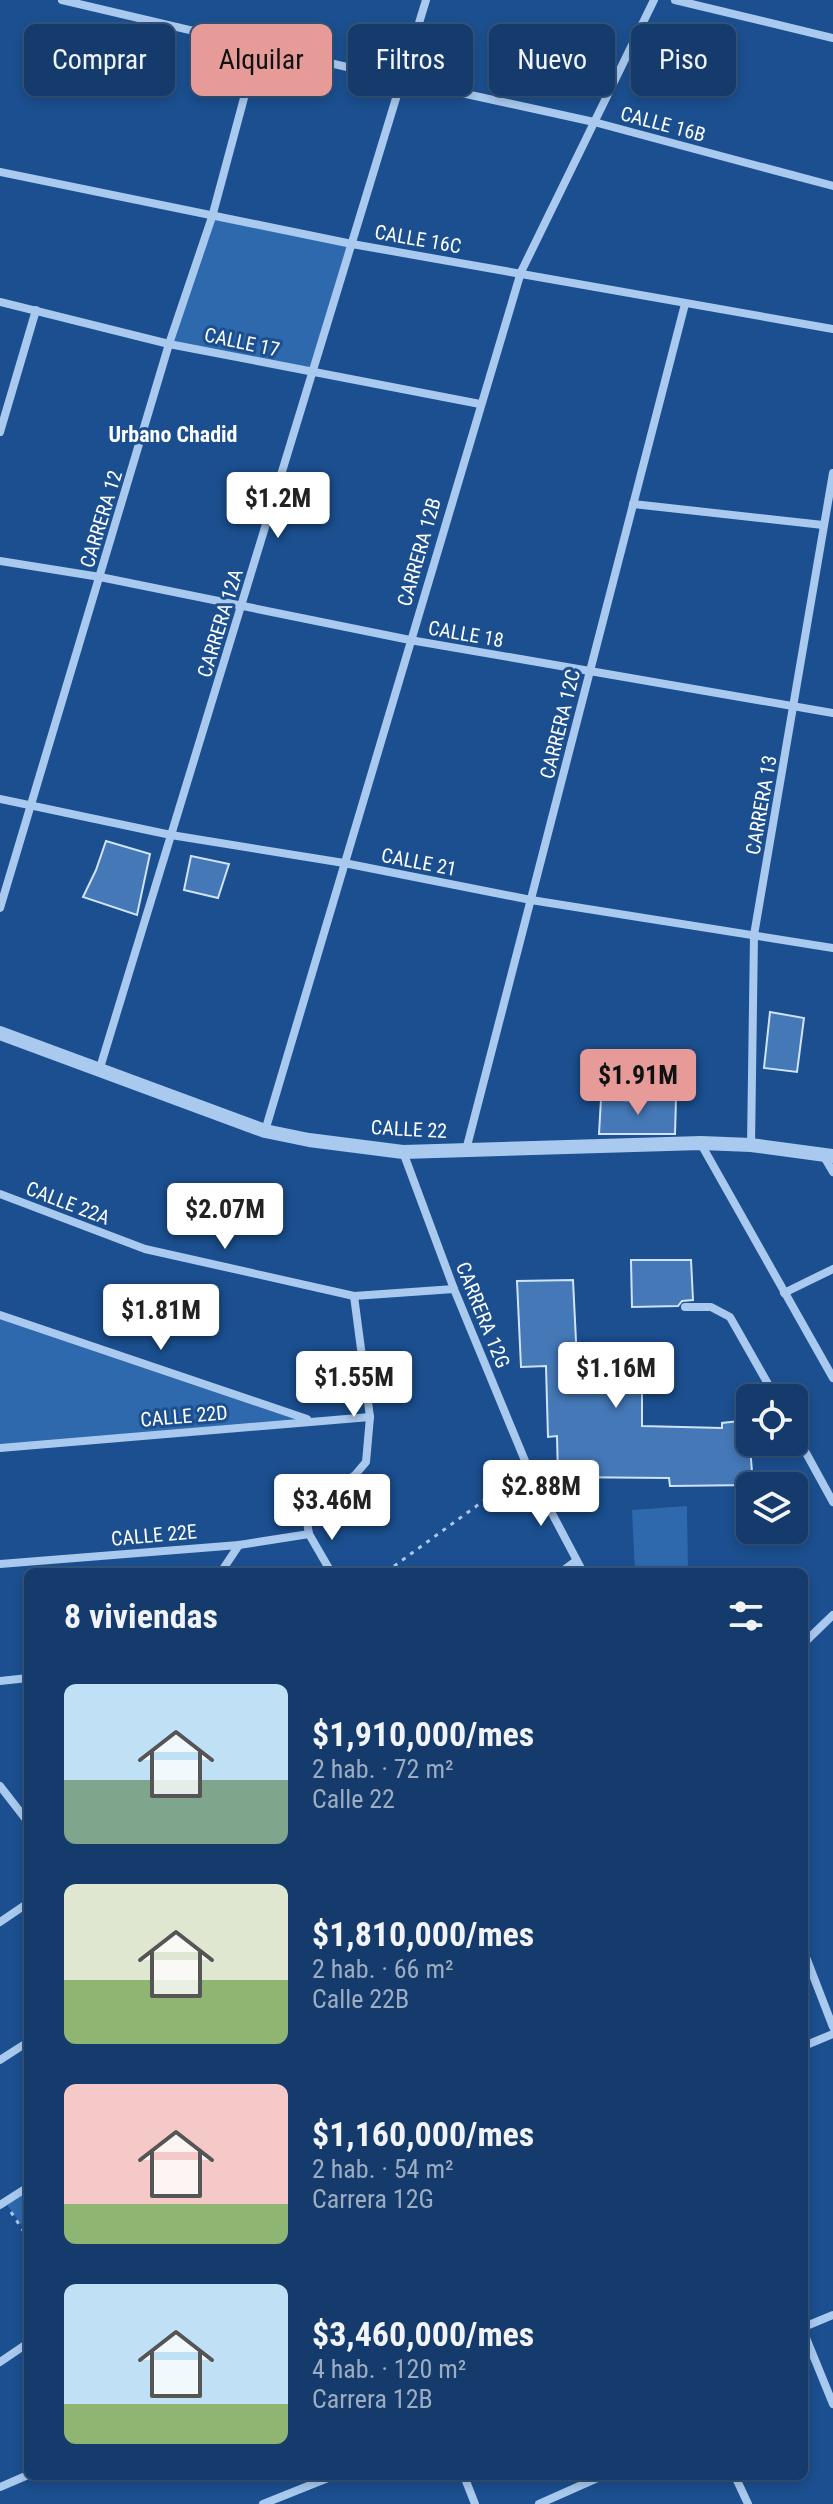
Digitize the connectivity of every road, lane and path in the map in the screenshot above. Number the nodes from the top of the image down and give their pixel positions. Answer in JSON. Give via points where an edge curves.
{"nodes":[{"id":1,"x":62,"y":0,"type":"edge"},
{"id":2,"x":426,"y":0,"type":"edge"},
{"id":3,"x":654,"y":0,"type":"edge"},
{"id":4,"x":675,"y":0,"type":"edge"},
{"id":5,"x":419,"y":24,"type":"edge"},
{"id":6,"x":191,"y":30,"type":"edge"},
{"id":7,"x":833,"y":38,"type":"edge"},
{"id":8,"x":245,"y":96,"type":"edge"},
{"id":9,"x":397,"y":96,"type":"edge"},
{"id":10,"x":473,"y":96,"type":"edge"},
{"id":11,"x":594,"y":122,"type":"junction"},
{"id":12,"x":0,"y":172,"type":"edge"},
{"id":13,"x":833,"y":186,"type":"edge"},
{"id":14,"x":212,"y":217,"type":"junction"},
{"id":15,"x":352,"y":244,"type":"junction"},
{"id":16,"x":521,"y":272,"type":"junction"},
{"id":17,"x":0,"y":302,"type":"edge"},
{"id":18,"x":685,"y":304,"type":"junction"},
{"id":19,"x":36,"y":310,"type":"junction"},
{"id":20,"x":833,"y":329,"type":"edge"},
{"id":21,"x":169,"y":344,"type":"junction"},
{"id":22,"x":312,"y":373,"type":"junction"},
{"id":23,"x":480,"y":404,"type":"junction"},
{"id":24,"x":0,"y":432,"type":"edge"},
{"id":25,"x":833,"y":473,"type":"edge"},
{"id":26,"x":633,"y":504,"type":"junction"},
{"id":27,"x":829,"y":514,"type":"edge"},
{"id":28,"x":823,"y":525,"type":"junction"},
{"id":29,"x":0,"y":561,"type":"edge"},
{"id":30,"x":100,"y":577,"type":"junction"},
{"id":31,"x":241,"y":607,"type":"junction"},
{"id":32,"x":410,"y":640,"type":"junction"},
{"id":33,"x":589,"y":672,"type":"junction"},
{"id":34,"x":794,"y":705,"type":"junction"},
{"id":35,"x":833,"y":713,"type":"edge"},
{"id":36,"x":0,"y":799,"type":"edge"},
{"id":37,"x":32,"y":805,"type":"junction"},
{"id":38,"x":171,"y":835,"type":"junction"},
{"id":39,"x":344,"y":863,"type":"junction"},
{"id":40,"x":531,"y":900,"type":"junction"},
{"id":41,"x":0,"y":908,"type":"edge"},
{"id":42,"x":754,"y":935,"type":"junction"},
{"id":43,"x":833,"y":948,"type":"edge"},
{"id":44,"x":0,"y":1033,"type":"edge"},
{"id":45,"x":99,"y":1071,"type":"junction"},
{"id":46,"x":265,"y":1131,"type":"junction"},
{"id":47,"x":701,"y":1143,"type":"junction"},
{"id":48,"x":751,"y":1145,"type":"junction"},
{"id":49,"x":466,"y":1151,"type":"junction"},
{"id":50,"x":403,"y":1152,"type":"junction"},
{"id":51,"x":828,"y":1155,"type":"edge"},
{"id":52,"x":833,"y":1172,"type":"edge"},
{"id":53,"x":0,"y":1194,"type":"edge"},
{"id":54,"x":833,"y":1269,"type":"edge"},
{"id":55,"x":454,"y":1289,"type":"junction"},
{"id":56,"x":784,"y":1293,"type":"junction"},
{"id":57,"x":354,"y":1296,"type":"junction"},
{"id":58,"x":685,"y":1307,"type":"dead end"},
{"id":59,"x":0,"y":1315,"type":"edge"},
{"id":60,"x":833,"y":1378,"type":"edge"},
{"id":61,"x":768,"y":1384,"type":"edge"},
{"id":62,"x":370,"y":1417,"type":"junction"},
{"id":63,"x":312,"y":1421,"type":"junction"},
{"id":64,"x":0,"y":1448,"type":"edge"},
{"id":65,"x":808,"y":1456,"type":"edge"},
{"id":66,"x":528,"y":1468,"type":"junction"},
{"id":67,"x":833,"y":1502,"type":"edge"},
{"id":68,"x":309,"y":1534,"type":"junction"},
{"id":69,"x":239,"y":1545,"type":"junction"},
{"id":70,"x":576,"y":1561,"type":"junction"},
{"id":71,"x":0,"y":1564,"type":"edge"},
{"id":72,"x":224,"y":1568,"type":"edge"},
{"id":73,"x":329,"y":1568,"type":"edge"},
{"id":74,"x":391,"y":1568,"type":"edge"},
{"id":75,"x":566,"y":1568,"type":"edge"},
{"id":76,"x":580,"y":1568,"type":"edge"},
{"id":77,"x":831,"y":1618,"type":"edge"},
{"id":78,"x":833,"y":1632,"type":"edge"},
{"id":79,"x":808,"y":1639,"type":"edge"},
{"id":80,"x":24,"y":1678,"type":"edge"},
{"id":81,"x":0,"y":1681,"type":"edge"},
{"id":82,"x":0,"y":1786,"type":"edge"},
{"id":83,"x":24,"y":1817,"type":"edge"},
{"id":84,"x":24,"y":1906,"type":"edge"},
{"id":85,"x":0,"y":1922,"type":"edge"},
{"id":86,"x":808,"y":1962,"type":"edge"},
{"id":87,"x":833,"y":2027,"type":"edge"},
{"id":88,"x":833,"y":2034,"type":"edge"},
{"id":89,"x":808,"y":2044,"type":"edge"},
{"id":90,"x":24,"y":2045,"type":"edge"},
{"id":91,"x":0,"y":2060,"type":"edge"},
{"id":92,"x":24,"y":2190,"type":"edge"},
{"id":93,"x":2,"y":2204,"type":"edge"},
{"id":94,"x":24,"y":2233,"type":"edge"},
{"id":95,"x":833,"y":2315,"type":"edge"},
{"id":96,"x":808,"y":2328,"type":"edge"},
{"id":97,"x":808,"y":2340,"type":"edge"},
{"id":98,"x":24,"y":2346,"type":"edge"},
{"id":99,"x":0,"y":2362,"type":"edge"},
{"id":100,"x":833,"y":2404,"type":"edge"},
{"id":101,"x":24,"y":2477,"type":"edge"},
{"id":102,"x":323,"y":2480,"type":"edge"},
{"id":103,"x":466,"y":2480,"type":"edge"},
{"id":104,"x":593,"y":2480,"type":"edge"},
{"id":105,"x":737,"y":2480,"type":"edge"},
{"id":106,"x":0,"y":2487,"type":"edge"},
{"id":107,"x":263,"y":2504,"type":"edge"},
{"id":108,"x":475,"y":2504,"type":"edge"},
{"id":109,"x":539,"y":2504,"type":"edge"},
{"id":110,"x":748,"y":2504,"type":"edge"}],
"edges":[{"from":1,"to":6,"type":"street","name":"CALLE 16B"},
{"from":2,"to":5,"type":"street","name":"CARRERA 12A"},
{"from":3,"to":11,"type":"street","name":"CARRERA 12B"},
{"from":4,"to":7,"type":"street"},
{"from":8,"to":14,"type":"street","name":"CARRERA 12"},
{"from":9,"to":15,"type":"street","name":"CARRERA 12A"},
{"from":10,"to":11,"type":"street","name":"CALLE 16B"},
{"from":11,"to":13,"type":"street","name":"CALLE 16B"},
{"from":11,"to":16,"type":"street","name":"CARRERA 12B"},
{"from":12,"to":14,"type":"street","name":"CALLE 16C"},
{"from":14,"to":15,"type":"street","name":"CALLE 16C"},
{"from":14,"to":21,"type":"street","name":"CARRERA 12"},
{"from":15,"to":16,"type":"street","name":"CALLE 16C"},
{"from":15,"to":22,"type":"street","name":"CARRERA 12A"},
{"from":16,"to":18,"type":"street","name":"CALLE 16C"},
{"from":16,"to":23,"type":"street","name":"CARRERA 12B"},
{"from":17,"to":19,"type":"street","name":"CALLE 17"},
{"from":18,"to":20,"type":"street","name":"CALLE 16C"},
{"from":18,"to":26,"type":"street","name":"CARRERA 12C"},
{"from":19,"to":21,"type":"street","name":"CALLE 17"},
{"from":19,"to":24,"type":"street"},
{"from":21,"to":22,"type":"street","name":"CALLE 17"},
{"from":21,"to":30,"type":"street","name":"CARRERA 12"},
{"from":22,"to":23,"type":"street","name":"CALLE 17"},
{"from":22,"to":31,"type":"street","name":"CARRERA 12A"},
{"from":23,"to":32,"type":"street","name":"CARRERA 12B"},
{"from":25,"to":27,"type":"street","name":"CARRERA 13"},
{"from":26,"to":28,"type":"street"},
{"from":26,"to":33,"type":"street","name":"CARRERA 12C"},
{"from":27,"to":28,"type":"street","name":"CARRERA 13"},
{"from":28,"to":34,"type":"street","name":"CARRERA 13"},
{"from":29,"to":30,"type":"street","name":"CALLE 18"},
{"from":30,"to":31,"type":"street","name":"CALLE 18"},
{"from":30,"to":37,"type":"street","name":"CARRERA 12"},
{"from":31,"to":32,"type":"street","name":"CALLE 18"},
{"from":31,"to":38,"type":"street","name":"CARRERA 12A"},
{"from":32,"to":33,"type":"street","name":"CALLE 18"},
{"from":32,"to":39,"type":"street","name":"CARRERA 12B"},
{"from":33,"to":34,"type":"street","name":"CALLE 18"},
{"from":33,"to":40,"type":"street","name":"CARRERA 12C"},
{"from":34,"to":35,"type":"street","name":"CALLE 18"},
{"from":34,"to":42,"type":"street","name":"CARRERA 13"},
{"from":36,"to":37,"type":"street","name":"CALLE 21"},
{"from":37,"to":38,"type":"street","name":"CALLE 21"},
{"from":37,"to":41,"type":"street","name":"CARRERA 12"},
{"from":38,"to":39,"type":"street","name":"CALLE 21"},
{"from":38,"to":45,"type":"street","name":"CARRERA 12A"},
{"from":39,"to":40,"type":"street","name":"CALLE 21"},
{"from":39,"to":46,"type":"street","name":"CARRERA 12B"},
{"from":40,"to":42,"type":"street","name":"CALLE 21"},
{"from":40,"to":49,"type":"street","name":"CARRERA 12C"},
{"from":42,"to":43,"type":"street","name":"CALLE 21"},
{"from":42,"to":48,"type":"street","name":"CARRERA 13"},
{"from":44,"to":45,"type":"street","name":"CALLE 22"},
{"from":45,"to":46,"type":"street","name":"CALLE 22"},
{"from":46,"to":50,"type":"street","name":"CALLE 22"},
{"from":47,"to":48,"type":"street","name":"CALLE 22"},
{"from":47,"to":49,"type":"street","name":"CALLE 22"},
{"from":47,"to":56,"type":"street"},
{"from":48,"to":51,"type":"street","name":"CALLE 22"},
{"from":49,"to":50,"type":"street","name":"CALLE 22"},
{"from":50,"to":55,"type":"street","name":"CARRERA 12G"},
{"from":51,"to":52,"type":"street"},
{"from":53,"to":57,"type":"street","name":"CALLE 22A","via":[[145,1249]]},
{"from":54,"to":56,"type":"street"},
{"from":55,"to":57,"type":"street","name":"CALLE 22A"},
{"from":55,"to":66,"type":"street","name":"CARRERA 12G"},
{"from":56,"to":60,"type":"street"},
{"from":57,"to":62,"type":"street"},
{"from":58,"to":61,"type":"street","via":[[711,1307],[730,1317]]},
{"from":59,"to":63,"type":"street"},
{"from":62,"to":63,"type":"street","name":"CALLE 22D"},
{"from":62,"to":68,"type":"street","via":[[366,1462],[316,1503],[307,1522]]},
{"from":63,"to":64,"type":"street","name":"CALLE 22D"},
{"from":65,"to":67,"type":"street"},
{"from":66,"to":70,"type":"street","name":"CARRERA 12G"},
{"from":66,"to":74,"type":"path"},
{"from":68,"to":69,"type":"street","name":"CALLE 22E"},
{"from":68,"to":73,"type":"street"},
{"from":69,"to":71,"type":"street","name":"CALLE 22E"},
{"from":69,"to":72,"type":"street"},
{"from":70,"to":75,"type":"street"},
{"from":70,"to":76,"type":"street","name":"CARRERA 12G"},
{"from":77,"to":78,"type":"street"},
{"from":77,"to":79,"type":"street"},
{"from":80,"to":81,"type":"street"},
{"from":82,"to":83,"type":"street"},
{"from":84,"to":85,"type":"street"},
{"from":86,"to":87,"type":"street"},
{"from":88,"to":89,"type":"street"},
{"from":90,"to":91,"type":"street"},
{"from":92,"to":93,"type":"street"},
{"from":93,"to":94,"type":"path"},
{"from":95,"to":96,"type":"street"},
{"from":97,"to":100,"type":"street"},
{"from":98,"to":99,"type":"street"},
{"from":101,"to":106,"type":"street"},
{"from":102,"to":107,"type":"street"},
{"from":103,"to":108,"type":"street"},
{"from":104,"to":109,"type":"street"},
{"from":105,"to":110,"type":"street"}]}
